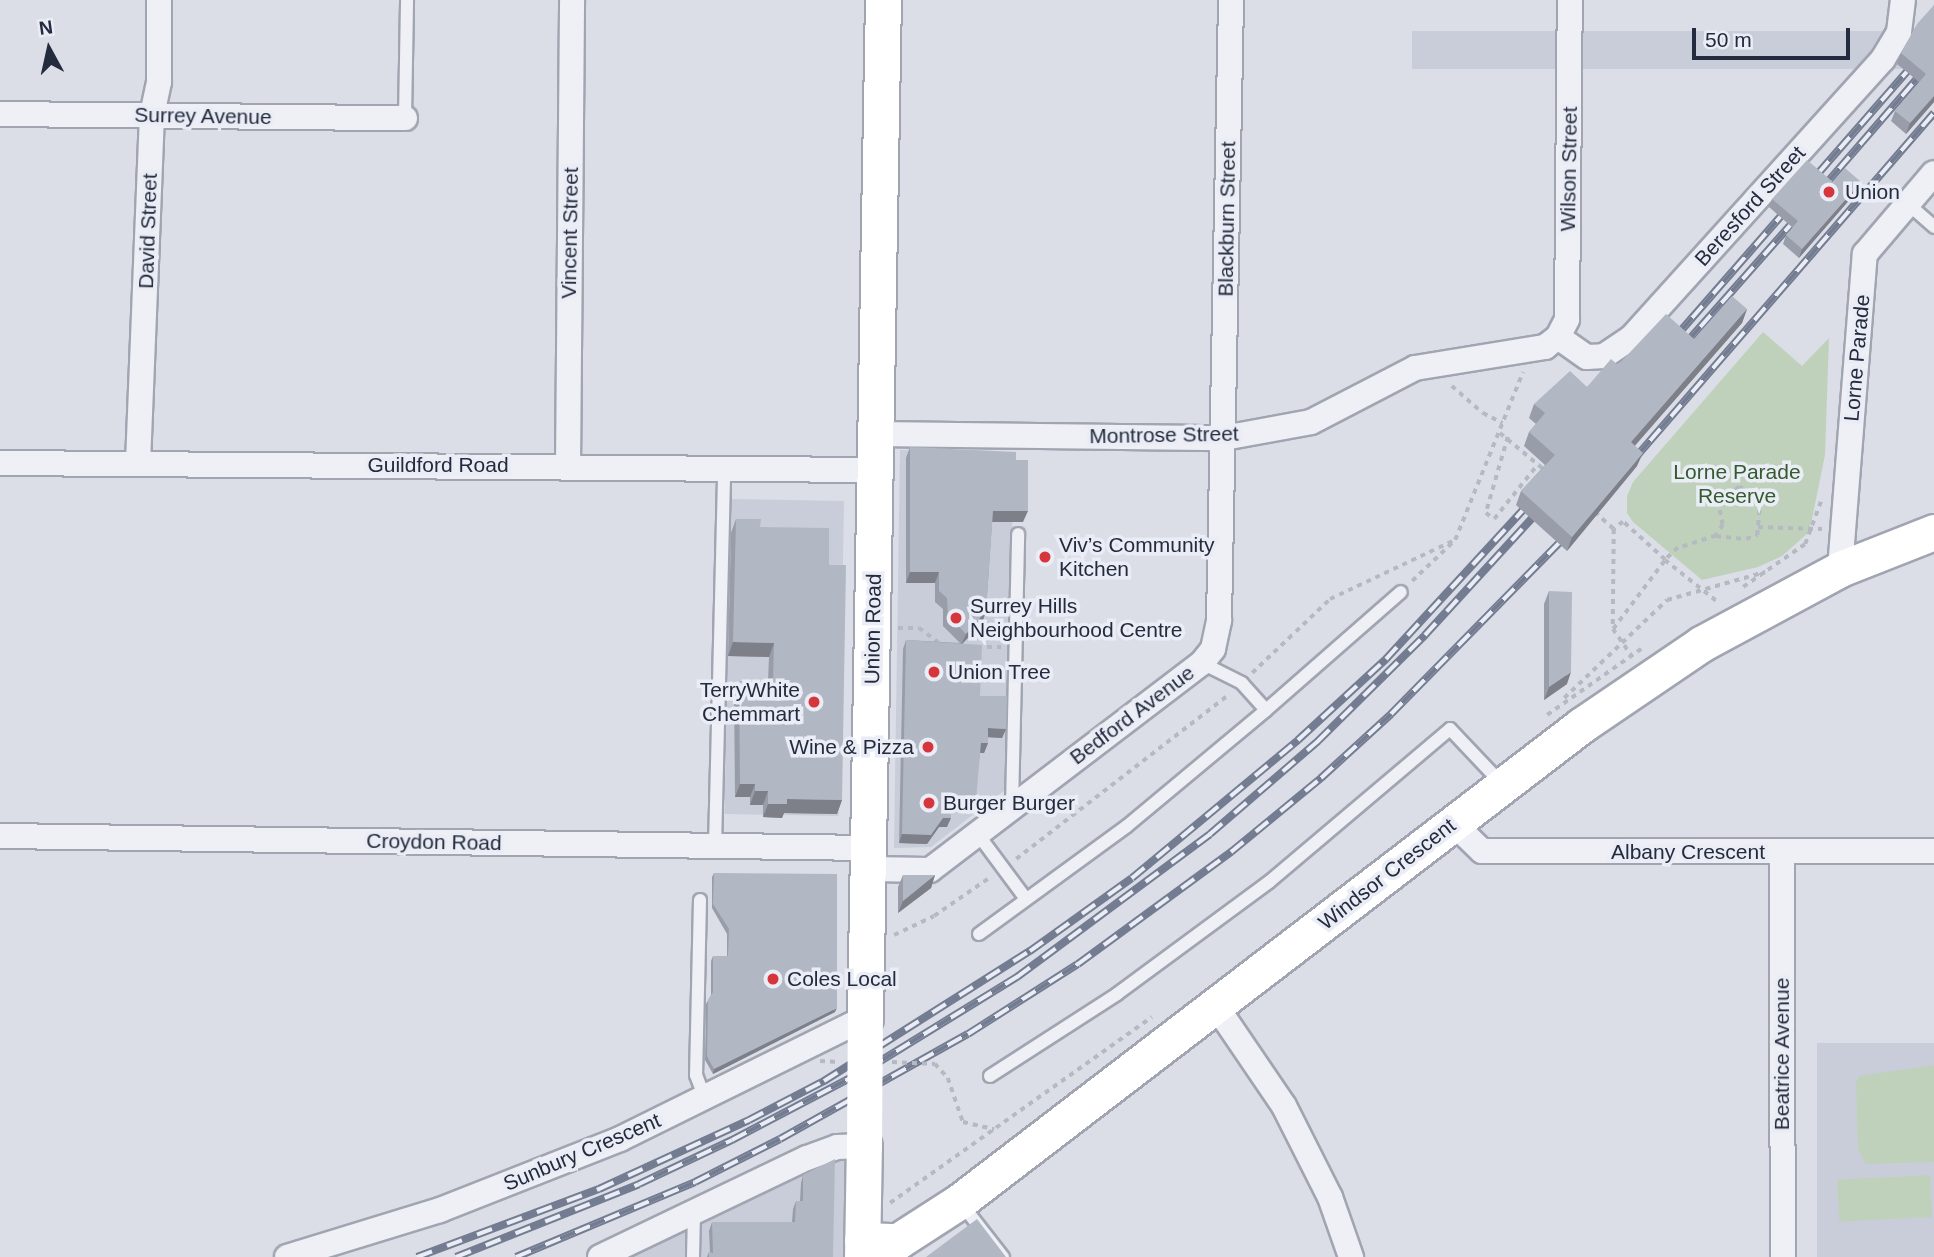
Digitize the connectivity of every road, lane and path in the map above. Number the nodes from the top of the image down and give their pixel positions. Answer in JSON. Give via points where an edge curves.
{"nodes":[{"id":1,"x":159,"y":0,"type":"edge"},
{"id":2,"x":407,"y":0,"type":"edge"},
{"id":3,"x":572,"y":0,"type":"edge"},
{"id":4,"x":883,"y":0,"type":"edge"},
{"id":5,"x":1231,"y":0,"type":"edge"},
{"id":6,"x":1570,"y":0,"type":"edge"},
{"id":7,"x":1903,"y":0,"type":"edge"},
{"id":8,"x":0,"y":114,"type":"edge"},
{"id":9,"x":152,"y":116,"type":"junction"},
{"id":10,"x":405,"y":118,"type":"joint"},
{"id":11,"x":1934,"y":173,"type":"edge"},
{"id":12,"x":1908,"y":204,"type":"junction"},
{"id":13,"x":1934,"y":227,"type":"edge"},
{"id":14,"x":1558,"y":337,"type":"junction"},
{"id":15,"x":1526,"y":351,"type":"junction"},
{"id":16,"x":1415,"y":368,"type":"junction"},
{"id":17,"x":1503,"y":423,"type":"junction"},
{"id":18,"x":1500,"y":433,"type":"junction"},
{"id":19,"x":876,"y":434,"type":"junction"},
{"id":20,"x":1508,"y":437,"type":"junction"},
{"id":21,"x":1224,"y":438,"type":"junction"},
{"id":22,"x":0,"y":463,"type":"edge"},
{"id":23,"x":138,"y":463,"type":"junction"},
{"id":24,"x":1538,"y":464,"type":"junction"},
{"id":25,"x":568,"y":467,"type":"junction"},
{"id":26,"x":724,"y":468,"type":"junction"},
{"id":27,"x":876,"y":470,"type":"junction"},
{"id":28,"x":1548,"y":473,"type":"edge"},
{"id":29,"x":1825,"y":488,"type":"dead end"},
{"id":30,"x":1586,"y":505,"type":"edge"},
{"id":31,"x":1758,"y":527,"type":"junction"},
{"id":32,"x":1814,"y":528,"type":"junction"},
{"id":33,"x":1614,"y":529,"type":"junction"},
{"id":34,"x":1843,"y":531,"type":"junction"},
{"id":35,"x":1934,"y":533,"type":"edge"},
{"id":36,"x":1018,"y":534,"type":"dead end"},
{"id":37,"x":1716,"y":536,"type":"junction"},
{"id":38,"x":1455,"y":540,"type":"junction"},
{"id":39,"x":1665,"y":560,"type":"junction"},
{"id":40,"x":1840,"y":569,"type":"junction"},
{"id":41,"x":1767,"y":572,"type":"junction"},
{"id":42,"x":1700,"y":588,"type":"junction"},
{"id":43,"x":1738,"y":591,"type":"dead end"},
{"id":44,"x":1401,"y":592,"type":"joint"},
{"id":45,"x":1729,"y":597,"type":"dead end"},
{"id":46,"x":1719,"y":604,"type":"junction"},
{"id":47,"x":1708,"y":610,"type":"dead end"},
{"id":48,"x":873,"y":627,"type":"junction"},
{"id":49,"x":1613,"y":629,"type":"junction"},
{"id":50,"x":1653,"y":642,"type":"dead end"},
{"id":51,"x":948,"y":643,"type":"edge"},
{"id":52,"x":1622,"y":645,"type":"junction"},
{"id":53,"x":973,"y":646,"type":"edge"},
{"id":54,"x":1016,"y":647,"type":"junction"},
{"id":55,"x":1631,"y":655,"type":"junction"},
{"id":56,"x":1202,"y":663,"type":"junction"},
{"id":57,"x":1242,"y":683,"type":"junction"},
{"id":58,"x":1553,"y":709,"type":"junction"},
{"id":59,"x":1266,"y":710,"type":"junction"},
{"id":60,"x":1543,"y":719,"type":"dead end"},
{"id":61,"x":1503,"y":785,"type":"junction"},
{"id":62,"x":1012,"y":806,"type":"junction"},
{"id":63,"x":1453,"y":823,"type":"junction"},
{"id":64,"x":977,"y":834,"type":"junction"},
{"id":65,"x":0,"y":836,"type":"edge"},
{"id":66,"x":715,"y":846,"type":"junction"},
{"id":67,"x":1934,"y":851,"type":"edge"},
{"id":68,"x":1782,"y":852,"type":"junction"},
{"id":69,"x":869,"y":859,"type":"junction"},
{"id":70,"x":1002,"y":869,"type":"junction"},
{"id":71,"x":700,"y":900,"type":"dead end"},
{"id":72,"x":1026,"y":900,"type":"junction"},
{"id":73,"x":979,"y":933,"type":"dead end"},
{"id":74,"x":892,"y":936,"type":"dead end"},
{"id":75,"x":1216,"y":1006,"type":"junction"},
{"id":76,"x":865,"y":1018,"type":"junction"},
{"id":77,"x":990,"y":1076,"type":"dead end"},
{"id":78,"x":948,"y":1078,"type":"dead end"},
{"id":79,"x":705,"y":1098,"type":"junction"},
{"id":80,"x":864,"y":1146,"type":"junction"},
{"id":81,"x":960,"y":1201,"type":"junction"},
{"id":82,"x":888,"y":1204,"type":"dead end"},
{"id":83,"x":694,"y":1214,"type":"junction"},
{"id":84,"x":862,"y":1248,"type":"edge"},
{"id":85,"x":287,"y":1257,"type":"edge"},
{"id":86,"x":600,"y":1257,"type":"edge"},
{"id":87,"x":693,"y":1257,"type":"edge"},
{"id":88,"x":1003,"y":1257,"type":"edge"},
{"id":89,"x":1351,"y":1257,"type":"edge"},
{"id":90,"x":1783,"y":1257,"type":"edge"}],
"edges":[{"from":1,"to":9,"type":"street","name":"David Street","via":[[159,82]]},
{"from":2,"to":10,"type":"lane"},
{"from":3,"to":25,"type":"street","name":"Vincent Street"},
{"from":4,"to":19,"type":"street","name":"Union Road"},
{"from":5,"to":21,"type":"street","name":"Blackburn Street"},
{"from":6,"to":14,"type":"street","name":"Wilson Street","via":[[1567,319]]},
{"from":7,"to":14,"type":"street","name":"Beresford Street","via":[[1899,32],[1883,59],[1631,338],[1604,356],[1587,357]]},
{"from":8,"to":9,"type":"street","name":"Surrey Avenue"},
{"from":9,"to":10,"type":"street","name":"Surrey Avenue"},
{"from":9,"to":23,"type":"street","name":"David Street"},
{"from":11,"to":12,"type":"street","name":"Lorne Parade"},
{"from":12,"to":13,"type":"lane"},
{"from":12,"to":34,"type":"street","name":"Lorne Parade","via":[[1865,254]]},
{"from":14,"to":15,"type":"street","name":"Montrose Street","via":[[1545,347]]},
{"from":15,"to":16,"type":"street","name":"Montrose Street","via":[[1488,353]]},
{"from":15,"to":17,"type":"path","via":[[1522,376]]},
{"from":16,"to":17,"type":"path","via":[[1458,388],[1482,413]]},
{"from":16,"to":21,"type":"street","name":"Montrose Street","via":[[1311,422]]},
{"from":17,"to":18,"type":"path"},
{"from":18,"to":20,"type":"path"},
{"from":18,"to":38,"type":"path"},
{"from":19,"to":21,"type":"street","name":"Montrose Street"},
{"from":19,"to":27,"type":"street","name":"Union Road"},
{"from":20,"to":24,"type":"path"},
{"from":20,"to":24,"type":"path","via":[[1486,513],[1494,519]]},
{"from":21,"to":56,"type":"street","name":"Bedford Avenue","via":[[1219,620],[1213,649]]},
{"from":22,"to":23,"type":"street","name":"Guildford Road"},
{"from":23,"to":25,"type":"street","name":"Guildford Road"},
{"from":24,"to":28,"type":"path"},
{"from":25,"to":26,"type":"street","name":"Guildford Road"},
{"from":26,"to":27,"type":"street","name":"Guildford Road"},
{"from":26,"to":66,"type":"lane"},
{"from":27,"to":48,"type":"street","name":"Union Road"},
{"from":29,"to":32,"type":"path"},
{"from":30,"to":33,"type":"path"},
{"from":31,"to":32,"type":"path"},
{"from":31,"to":37,"type":"path","via":[[1757,534],[1746,539]]},
{"from":31,"to":37,"type":"path","via":[[1760,499],[1739,487],[1720,510],[1723,525]]},
{"from":32,"to":34,"type":"path"},
{"from":32,"to":41,"type":"path","via":[[1795,554]]},
{"from":33,"to":39,"type":"path","via":[[1623,522]]},
{"from":33,"to":49,"type":"path"},
{"from":34,"to":40,"type":"street","name":"Lorne Parade"},
{"from":35,"to":40,"type":"street","name":"Windsor Crescent"},
{"from":36,"to":54,"type":"lane"},
{"from":37,"to":39,"type":"path","via":[[1678,548]]},
{"from":38,"to":44,"type":"path"},
{"from":38,"to":57,"type":"path","via":[[1331,599]]},
{"from":39,"to":42,"type":"path"},
{"from":39,"to":49,"type":"path"},
{"from":40,"to":61,"type":"street","name":"Windsor Crescent","via":[[1701,644],[1582,724]]},
{"from":41,"to":42,"type":"path"},
{"from":41,"to":43,"type":"path"},
{"from":42,"to":46,"type":"path"},
{"from":42,"to":52,"type":"path","via":[[1659,605]]},
{"from":44,"to":59,"type":"lane"},
{"from":45,"to":46,"type":"path"},
{"from":46,"to":47,"type":"path"},
{"from":48,"to":51,"type":"path","via":[[919,628],[935,642]]},
{"from":48,"to":69,"type":"street","name":"Union Road"},
{"from":49,"to":52,"type":"path"},
{"from":50,"to":55,"type":"path"},
{"from":52,"to":55,"type":"path"},
{"from":52,"to":58,"type":"path"},
{"from":53,"to":54,"type":"path"},
{"from":54,"to":62,"type":"lane"},
{"from":55,"to":58,"type":"path"},
{"from":56,"to":57,"type":"lane"},
{"from":56,"to":62,"type":"street","name":"Bedford Avenue"},
{"from":57,"to":59,"type":"lane"},
{"from":57,"to":70,"type":"path"},
{"from":58,"to":60,"type":"path"},
{"from":59,"to":72,"type":"lane","via":[[1127,826]]},
{"from":61,"to":63,"type":"street","name":"Windsor Crescent"},
{"from":61,"to":77,"type":"lane","via":[[1450,729],[1269,882],[1117,994]]},
{"from":62,"to":64,"type":"street","name":"Bedford Avenue"},
{"from":63,"to":68,"type":"street","name":"Albany Crescent","via":[[1482,851]]},
{"from":63,"to":75,"type":"street","name":"Windsor Crescent"},
{"from":64,"to":69,"type":"street","name":"Bedford Avenue","via":[[930,870]]},
{"from":64,"to":70,"type":"lane"},
{"from":65,"to":66,"type":"street","name":"Croydon Road"},
{"from":66,"to":69,"type":"street","name":"Croydon Road"},
{"from":67,"to":68,"type":"street","name":"Albany Crescent"},
{"from":68,"to":90,"type":"street","name":"Beatrice Avenue"},
{"from":69,"to":76,"type":"street","name":"Union Road"},
{"from":70,"to":72,"type":"lane"},
{"from":70,"to":74,"type":"path","via":[[934,915]]},
{"from":71,"to":79,"type":"lane","via":[[696,1075]]},
{"from":72,"to":73,"type":"lane"},
{"from":75,"to":81,"type":"street","name":"Windsor Crescent"},
{"from":75,"to":89,"type":"street","via":[[1284,1106],[1330,1198]]},
{"from":76,"to":79,"type":"street","name":"Sunbury Crescent"},
{"from":76,"to":80,"type":"street","name":"Union Road","bridge":true},
{"from":78,"to":82,"type":"path","via":[[963,1122],[974,1128],[997,1128]]},
{"from":79,"to":85,"type":"street","name":"Sunbury Crescent","via":[[621,1139],[440,1209]]},
{"from":80,"to":83,"type":"street","via":[[837,1147],[807,1158]]},
{"from":80,"to":84,"type":"street","name":"Union Road"},
{"from":81,"to":84,"type":"street","name":"Windsor Crescent","via":[[898,1241]]},
{"from":81,"to":88,"type":"lane"},
{"from":83,"to":86,"type":"street"},
{"from":83,"to":87,"type":"lane"}]}
